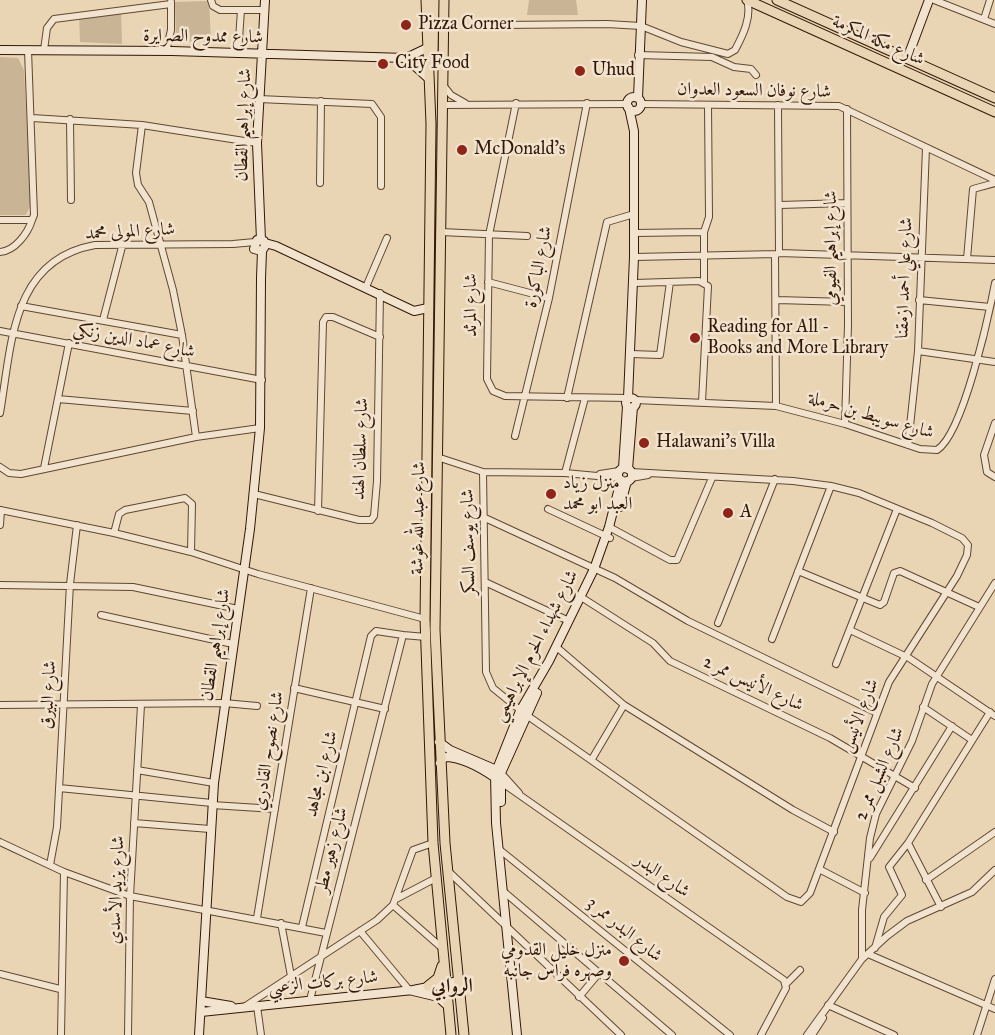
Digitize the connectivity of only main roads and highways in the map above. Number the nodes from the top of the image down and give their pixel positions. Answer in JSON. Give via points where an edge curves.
{"nodes":[{"id":1,"x":426,"y":0,"type":"edge"},
{"id":2,"x":434,"y":0,"type":"edge"},
{"id":3,"x":444,"y":0,"type":"edge"},
{"id":4,"x":747,"y":0,"type":"edge"},
{"id":5,"x":777,"y":0,"type":"edge"},
{"id":6,"x":995,"y":98,"type":"edge"},
{"id":7,"x":995,"y":112,"type":"edge"},
{"id":8,"x":431,"y":124,"type":"junction"},
{"id":9,"x":444,"y":961,"type":"junction"},
{"id":10,"x":428,"y":986,"type":"road end"},
{"id":11,"x":451,"y":1035,"type":"edge"},
{"id":12,"x":464,"y":1035,"type":"edge"}],
"edges":[{"from":1,"to":8,"type":"main road","name":"شارع عبد الله غوشة"},
{"from":2,"to":8,"type":"main road"},
{"from":3,"to":12,"type":"main road","name":"شارع عبد الله غوشة","via":[[435,630],[440,763]]},
{"from":4,"to":7,"type":"main road","name":"شارع مكة المكرمة"},
{"from":5,"to":6,"type":"main road","name":"شارع مكة المكرمة"},
{"from":8,"to":9,"type":"main road","name":"شارع عبد الله غوشة","via":[[425,619],[434,843]]},
{"from":9,"to":10,"type":"main road","via":[[438,978]]},
{"from":9,"to":11,"type":"main road","name":"شارع عبد الله غوشة"}]}
